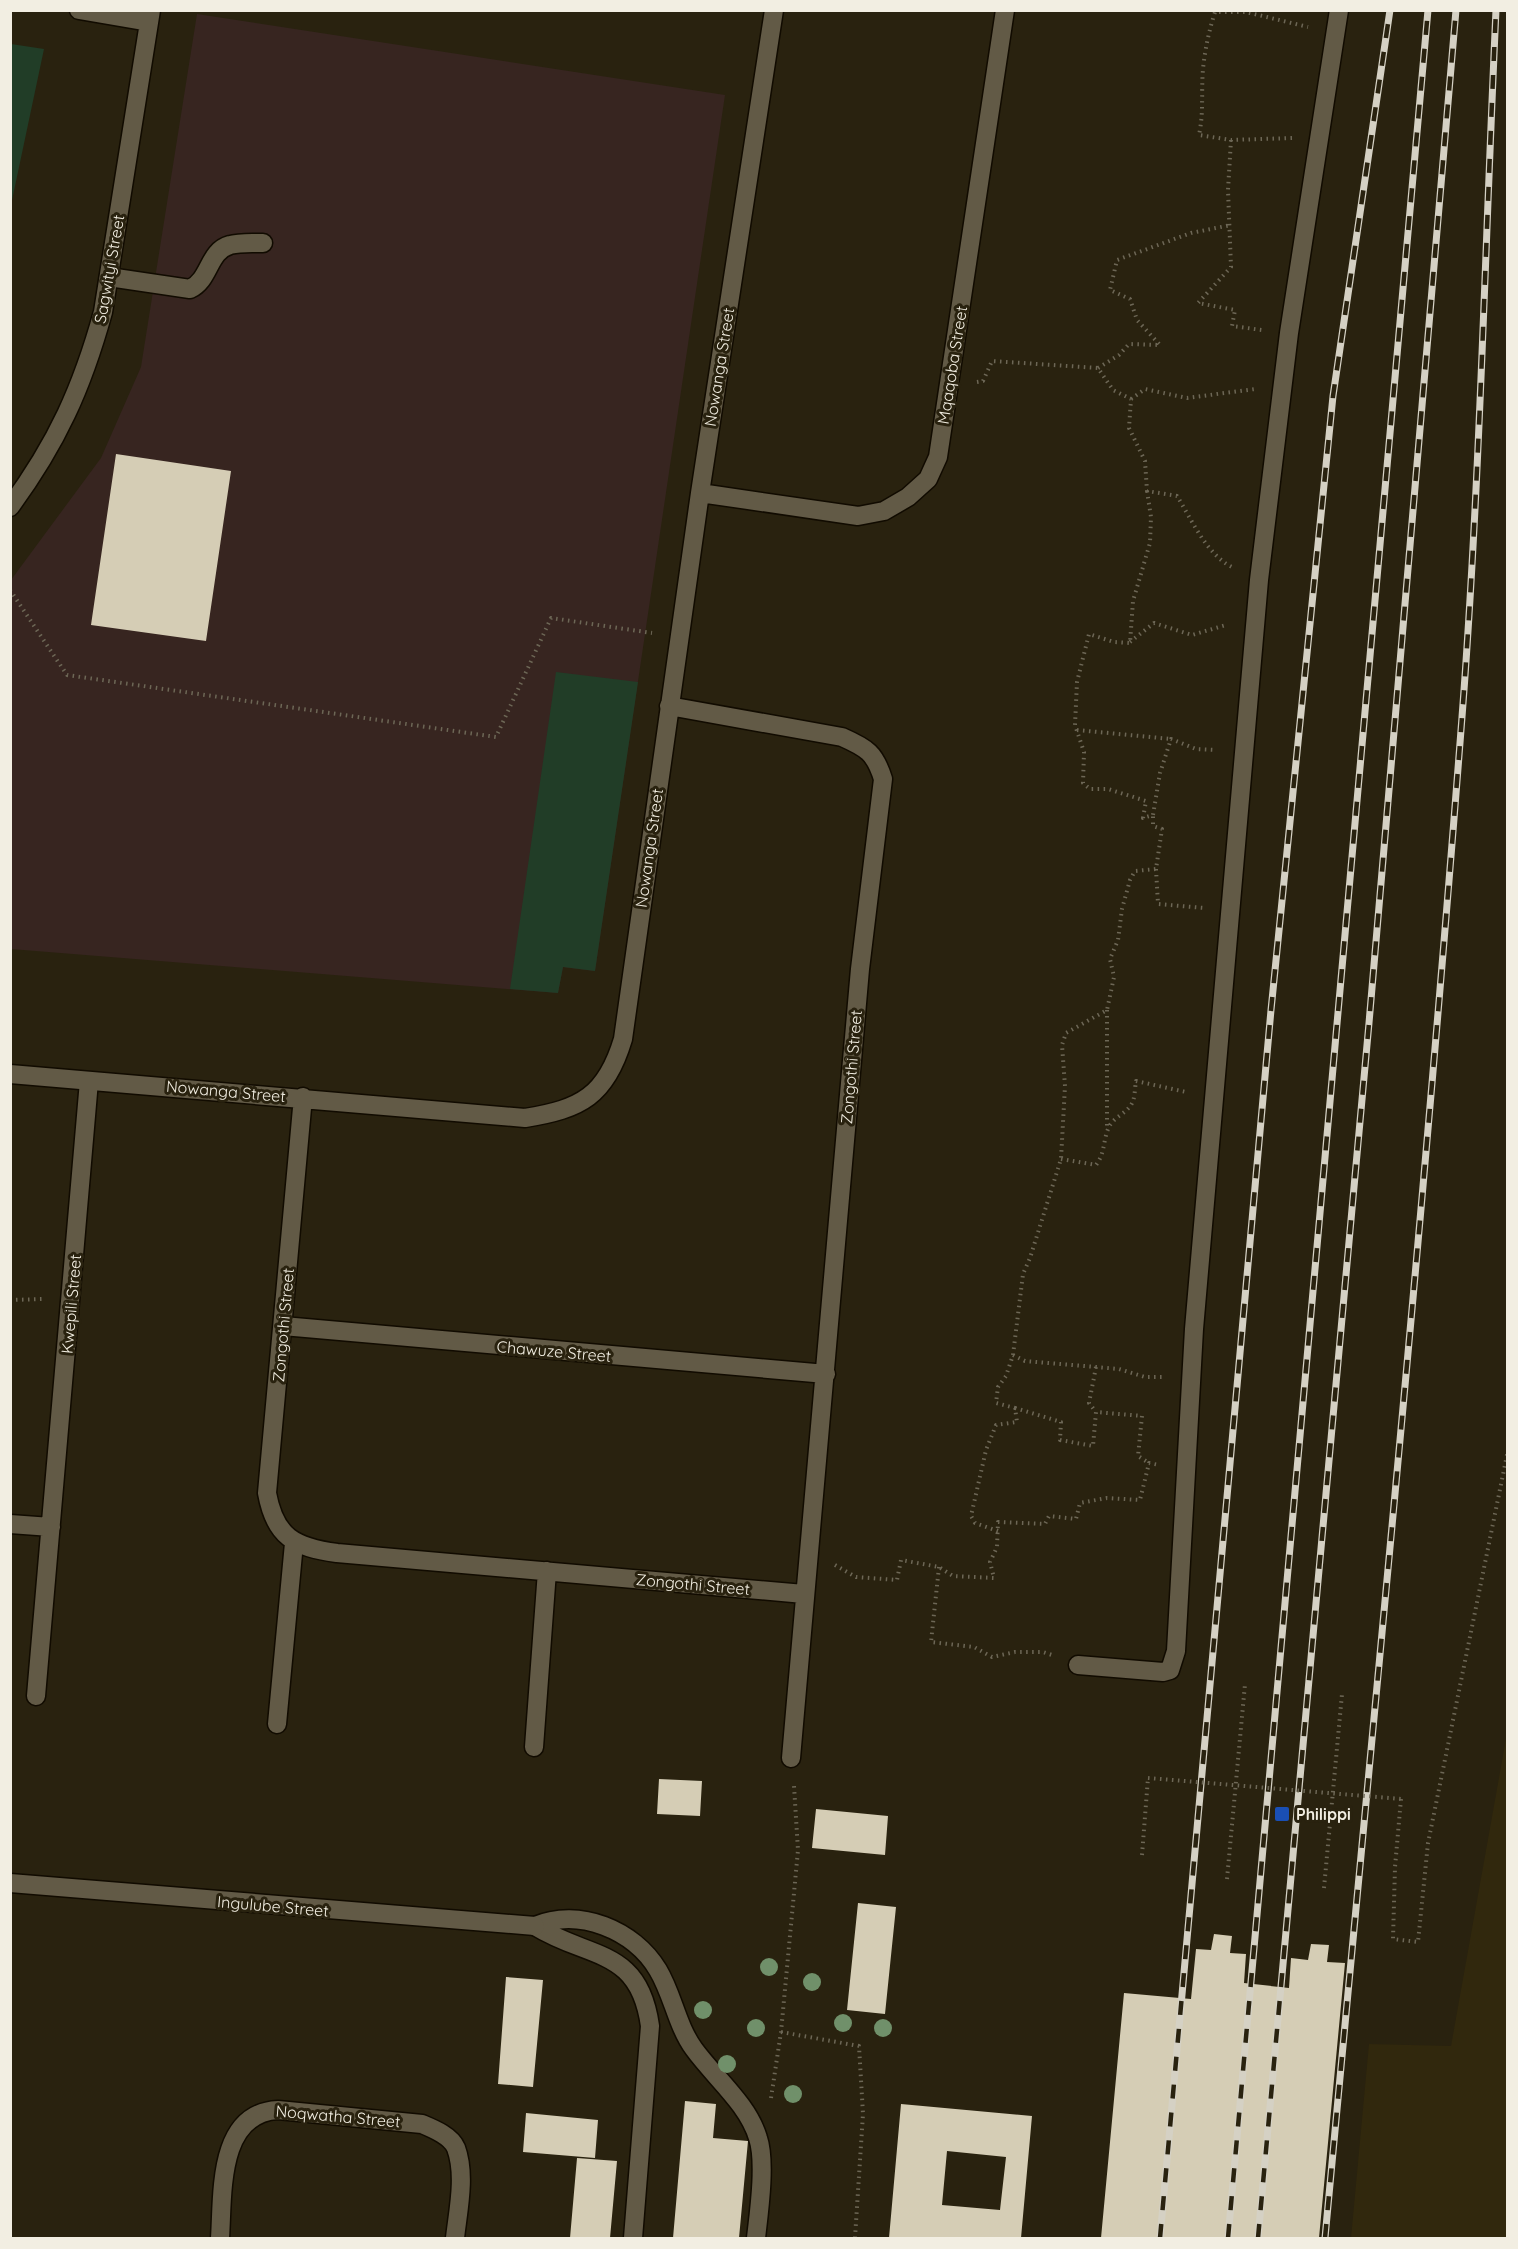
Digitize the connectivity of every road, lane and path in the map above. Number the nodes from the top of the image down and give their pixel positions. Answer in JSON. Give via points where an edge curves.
{"nodes":[{"id":1,"x":79,"y":10,"type":"edge"},
{"id":2,"x":774,"y":10,"type":"edge"},
{"id":3,"x":1005,"y":10,"type":"edge"},
{"id":4,"x":1339,"y":10,"type":"edge"},
{"id":5,"x":1247,"y":11,"type":"edge"},
{"id":6,"x":150,"y":16,"type":"edge"},
{"id":7,"x":1336,"y":29,"type":"junction"},
{"id":8,"x":1320,"y":136,"type":"junction"},
{"id":9,"x":1232,"y":140,"type":"junction"},
{"id":10,"x":1231,"y":225,"type":"junction"},
{"id":11,"x":263,"y":243,"type":"dead end"},
{"id":12,"x":109,"y":277,"type":"junction"},
{"id":13,"x":1289,"y":333,"type":"junction"},
{"id":14,"x":1098,"y":368,"type":"junction"},
{"id":15,"x":949,"y":384,"type":"junction"},
{"id":16,"x":1281,"y":394,"type":"junction"},
{"id":17,"x":1131,"y":399,"type":"junction"},
{"id":18,"x":1508,"y":435,"type":"edge"},
{"id":19,"x":1508,"y":466,"type":"edge"},
{"id":20,"x":1147,"y":491,"type":"junction"},
{"id":21,"x":700,"y":493,"type":"junction"},
{"id":22,"x":10,"y":507,"type":"edge"},
{"id":23,"x":1259,"y":580,"type":"junction"},
{"id":24,"x":10,"y":590,"type":"edge"},
{"id":25,"x":1256,"y":617,"type":"junction"},
{"id":26,"x":679,"y":637,"type":"junction"},
{"id":27,"x":1130,"y":643,"type":"junction"},
{"id":28,"x":669,"y":706,"type":"junction"},
{"id":29,"x":1077,"y":730,"type":"junction"},
{"id":30,"x":1171,"y":739,"type":"junction"},
{"id":31,"x":1245,"y":751,"type":"junction"},
{"id":32,"x":1153,"y":815,"type":"junction"},
{"id":33,"x":1156,"y":869,"type":"junction"},
{"id":34,"x":1232,"y":910,"type":"junction"},
{"id":35,"x":1107,"y":1010,"type":"junction"},
{"id":36,"x":10,"y":1074,"type":"edge"},
{"id":37,"x":90,"y":1081,"type":"junction"},
{"id":38,"x":1216,"y":1093,"type":"junction"},
{"id":39,"x":303,"y":1098,"type":"junction"},
{"id":40,"x":1107,"y":1130,"type":"junction"},
{"id":41,"x":1061,"y":1159,"type":"junction"},
{"id":42,"x":283,"y":1326,"type":"junction"},
{"id":43,"x":1013,"y":1355,"type":"junction"},
{"id":44,"x":1096,"y":1367,"type":"junction"},
{"id":45,"x":826,"y":1374,"type":"junction"},
{"id":46,"x":1191,"y":1382,"type":"junction"},
{"id":47,"x":1015,"y":1407,"type":"junction"},
{"id":48,"x":1096,"y":1412,"type":"junction"},
{"id":49,"x":1508,"y":1450,"type":"edge"},
{"id":50,"x":1149,"y":1463,"type":"junction"},
{"id":51,"x":1186,"y":1468,"type":"junction"},
{"id":52,"x":10,"y":1524,"type":"edge"},
{"id":53,"x":51,"y":1527,"type":"junction"},
{"id":54,"x":998,"y":1531,"type":"junction"},
{"id":55,"x":294,"y":1543,"type":"junction"},
{"id":56,"x":808,"y":1558,"type":"junction"},
{"id":57,"x":939,"y":1567,"type":"junction"},
{"id":58,"x":547,"y":1571,"type":"junction"},
{"id":59,"x":804,"y":1594,"type":"junction"},
{"id":60,"x":1078,"y":1665,"type":"joint"},
{"id":61,"x":1245,"y":1684,"type":"dead end"},
{"id":62,"x":1342,"y":1694,"type":"dead end"},
{"id":63,"x":36,"y":1695,"type":"dead end"},
{"id":64,"x":277,"y":1724,"type":"dead end"},
{"id":65,"x":534,"y":1748,"type":"dead end"},
{"id":66,"x":791,"y":1758,"type":"joint"},
{"id":67,"x":1236,"y":1785,"type":"junction"},
{"id":68,"x":1334,"y":1793,"type":"junction"},
{"id":69,"x":1142,"y":1855,"type":"dead end"},
{"id":70,"x":1227,"y":1879,"type":"dead end"},
{"id":71,"x":10,"y":1882,"type":"edge"},
{"id":72,"x":1324,"y":1888,"type":"dead end"},
{"id":73,"x":536,"y":1926,"type":"junction"},
{"id":74,"x":781,"y":2032,"type":"junction"},
{"id":75,"x":753,"y":2123,"type":"junction"},
{"id":76,"x":220,"y":2238,"type":"edge"},
{"id":77,"x":455,"y":2238,"type":"edge"},
{"id":78,"x":633,"y":2238,"type":"edge"},
{"id":79,"x":756,"y":2238,"type":"edge"},
{"id":80,"x":855,"y":2238,"type":"edge"}],
"edges":[{"from":1,"to":6,"type":"street"},
{"from":2,"to":21,"type":"street","name":"Nowanga Street"},
{"from":3,"to":15,"type":"street","name":"Mqaqoba Street"},
{"from":4,"to":7,"type":"street"},
{"from":5,"to":7,"type":"path","via":[[1315,28]]},
{"from":5,"to":9,"type":"path","via":[[1215,12],[1203,70],[1204,112],[1199,135]]},
{"from":6,"to":12,"type":"street","name":"Sagwityi Street"},
{"from":7,"to":8,"type":"street"},
{"from":8,"to":9,"type":"path"},
{"from":8,"to":13,"type":"street"},
{"from":9,"to":10,"type":"path","via":[[1228,190]]},
{"from":10,"to":13,"type":"path","via":[[1231,267],[1198,303],[1234,310],[1232,326]]},
{"from":10,"to":14,"type":"path","via":[[1191,232],[1117,260],[1110,290],[1130,298],[1137,321],[1160,345],[1129,344]]},
{"from":11,"to":12,"type":"street","via":[[222,248],[199,285],[190,289]]},
{"from":12,"to":22,"type":"street","name":"Sagwityi Street","via":[[90,358],[72,407],[39,468]]},
{"from":13,"to":16,"type":"street"},
{"from":14,"to":15,"type":"path","via":[[992,361],[983,381]]},
{"from":14,"to":17,"type":"path","via":[[1113,390]]},
{"from":15,"to":21,"type":"street","name":"Mqaqoba Street","via":[[938,457],[928,479],[884,511],[858,516]]},
{"from":16,"to":17,"type":"path","via":[[1259,389],[1187,398],[1145,390]]},
{"from":16,"to":23,"type":"street"},
{"from":17,"to":20,"type":"path","via":[[1130,428],[1145,461]]},
{"from":18,"to":19,"type":"path"},
{"from":20,"to":23,"type":"path","via":[[1177,496],[1201,536],[1226,565]]},
{"from":20,"to":27,"type":"path","via":[[1150,543],[1133,601]]},
{"from":21,"to":26,"type":"street","name":"Nowanga Street"},
{"from":23,"to":25,"type":"street"},
{"from":24,"to":26,"type":"path","via":[[67,675],[496,737],[551,618]]},
{"from":25,"to":27,"type":"path","via":[[1192,635],[1154,623]]},
{"from":25,"to":31,"type":"street"},
{"from":26,"to":28,"type":"street","name":"Nowanga Street"},
{"from":27,"to":29,"type":"path","via":[[1089,634],[1077,682]]},
{"from":28,"to":39,"type":"street","name":"Nowanga Street","via":[[623,1039],[615,1066],[598,1089],[580,1103],[555,1113],[525,1118]]},
{"from":28,"to":45,"type":"street","name":"Zongothi Street","via":[[842,738],[862,746],[877,760],[883,779],[860,969]]},
{"from":29,"to":30,"type":"path"},
{"from":29,"to":32,"type":"path","via":[[1084,752],[1083,783],[1090,789],[1108,789],[1146,801],[1143,818]]},
{"from":30,"to":31,"type":"path","via":[[1196,749]]},
{"from":30,"to":32,"type":"path"},
{"from":31,"to":34,"type":"street"},
{"from":32,"to":33,"type":"path","via":[[1153,826],[1162,829]]},
{"from":33,"to":34,"type":"path","via":[[1158,904]]},
{"from":33,"to":35,"type":"path","via":[[1135,871],[1130,880],[1118,940],[1110,959],[1114,977]]},
{"from":34,"to":38,"type":"street"},
{"from":35,"to":40,"type":"path"},
{"from":35,"to":41,"type":"path","via":[[1066,1033],[1062,1045],[1065,1086]]},
{"from":36,"to":37,"type":"street","name":"Nowanga Street"},
{"from":37,"to":39,"type":"street","name":"Nowanga Street"},
{"from":37,"to":53,"type":"street","name":"Kwepili Street"},
{"from":38,"to":40,"type":"path","via":[[1186,1092],[1136,1081],[1133,1101]]},
{"from":38,"to":46,"type":"street"},
{"from":39,"to":42,"type":"street","name":"Zongothi Street"},
{"from":40,"to":41,"type":"path","via":[[1104,1155],[1096,1165]]},
{"from":41,"to":43,"type":"path","via":[[1023,1274]]},
{"from":42,"to":45,"type":"street","name":"Chawuze Street"},
{"from":42,"to":55,"type":"street","name":"Zongothi Street","via":[[267,1493],[271,1515]]},
{"from":43,"to":44,"type":"path","via":[[1025,1362]]},
{"from":43,"to":47,"type":"path","via":[[998,1387],[996,1404]]},
{"from":44,"to":46,"type":"path"},
{"from":44,"to":48,"type":"path","via":[[1089,1403]]},
{"from":45,"to":56,"type":"street","name":"Zongothi Street"},
{"from":46,"to":51,"type":"street"},
{"from":47,"to":48,"type":"path","via":[[1061,1422],[1060,1440],[1093,1446]]},
{"from":47,"to":54,"type":"path","via":[[1017,1422],[996,1425],[990,1437],[971,1516],[975,1524]]},
{"from":48,"to":50,"type":"path","via":[[1142,1416],[1138,1456]]},
{"from":49,"to":68,"type":"path","bridge":true,"via":[[1428,1843],[1418,1942],[1393,1940],[1401,1799]]},
{"from":50,"to":51,"type":"path"},
{"from":50,"to":54,"type":"path","via":[[1140,1500],[1107,1498],[1080,1503],[1076,1519],[1049,1516],[1045,1524],[998,1522]]},
{"from":51,"to":60,"type":"street","via":[[1173,1665],[1170,1670],[1154,1672]]},
{"from":52,"to":53,"type":"street"},
{"from":53,"to":63,"type":"street","name":"Kwepili Street"},
{"from":54,"to":57,"type":"path","via":[[997,1547],[990,1562],[994,1578],[953,1576]]},
{"from":55,"to":58,"type":"street","name":"Zongothi Street","via":[[337,1553]]},
{"from":55,"to":64,"type":"street"},
{"from":56,"to":57,"type":"path","via":[[842,1567],[856,1577],[897,1580],[901,1560]]},
{"from":56,"to":59,"type":"street","name":"Zongothi Street"},
{"from":57,"to":60,"type":"path","via":[[931,1642],[974,1647],[992,1657],[1043,1652]]},
{"from":58,"to":59,"type":"street","name":"Zongothi Street"},
{"from":58,"to":65,"type":"street"},
{"from":59,"to":66,"type":"street","name":"Zongothi Street"},
{"from":61,"to":67,"type":"path"},
{"from":62,"to":68,"type":"path"},
{"from":66,"to":74,"type":"path","via":[[798,1850]]},
{"from":67,"to":68,"type":"path","bridge":true},
{"from":67,"to":69,"type":"path","bridge":true,"via":[[1148,1778]]},
{"from":67,"to":70,"type":"path"},
{"from":68,"to":72,"type":"path"},
{"from":71,"to":73,"type":"street","name":"Ingulube Street"},
{"from":73,"to":75,"type":"street","via":[[552,1918],[587,1920],[611,1928],[637,1947],[657,1969],[693,2048]]},
{"from":73,"to":78,"type":"street","via":[[557,1939],[619,1963],[632,1976],[646,2001],[650,2026]]},
{"from":74,"to":75,"type":"path","via":[[770,2104]]},
{"from":74,"to":80,"type":"path","via":[[859,2046],[864,2114]]},
{"from":75,"to":79,"type":"street","via":[[760,2159]]},
{"from":76,"to":77,"type":"street","name":"Noqwatha Street","via":[[231,2143],[242,2127],[267,2110],[422,2124],[439,2131],[455,2146],[460,2168]]}]}
